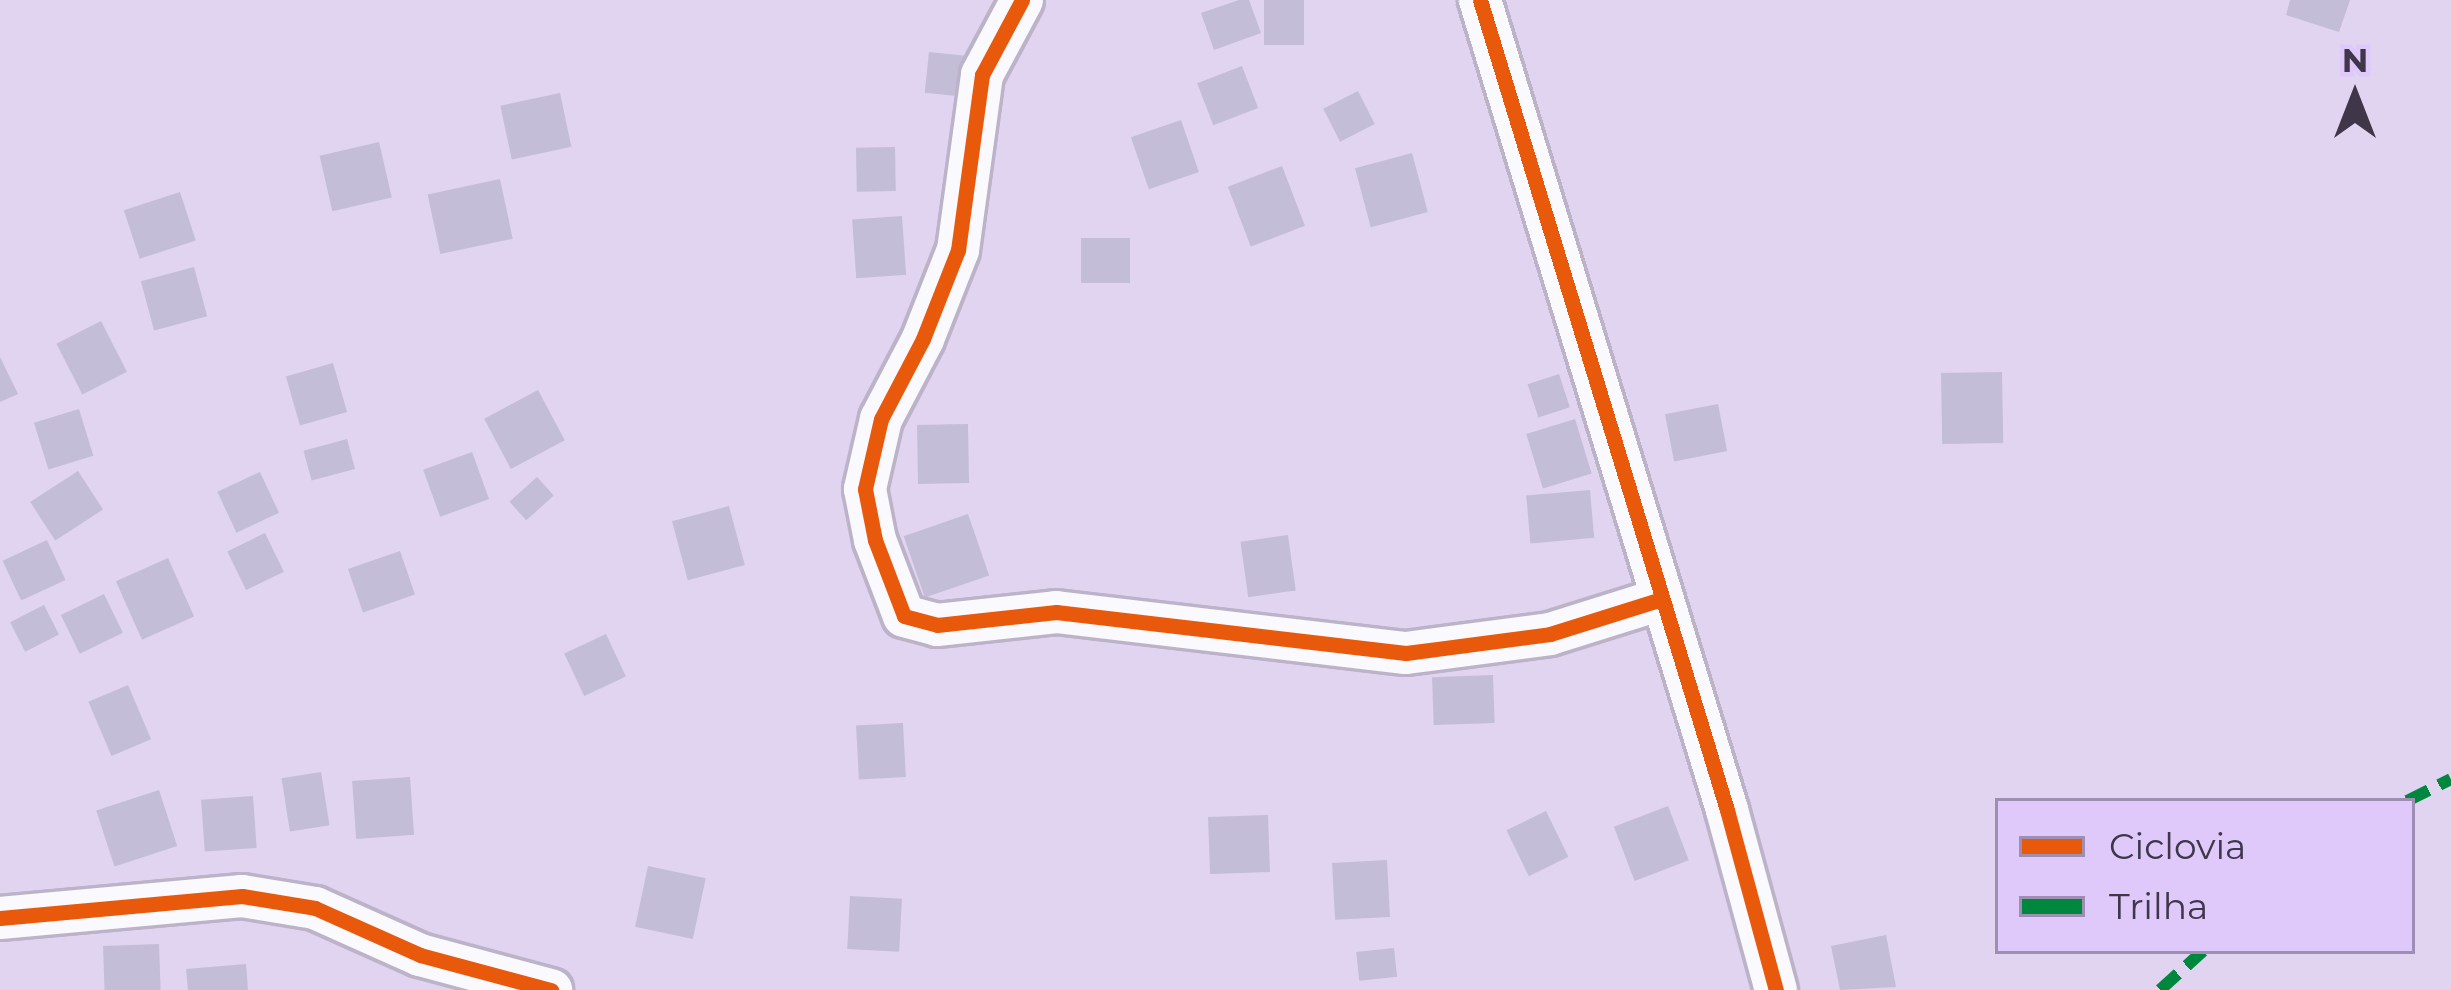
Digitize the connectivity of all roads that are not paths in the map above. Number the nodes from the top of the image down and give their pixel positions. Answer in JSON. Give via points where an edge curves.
{"nodes":[{"id":1,"x":1022,"y":0,"type":"edge"},
{"id":2,"x":1480,"y":0,"type":"edge"},
{"id":3,"x":1662,"y":599,"type":"junction"},
{"id":4,"x":0,"y":918,"type":"edge"},
{"id":5,"x":550,"y":990,"type":"edge"},
{"id":6,"x":1776,"y":990,"type":"edge"}],
"edges":[{"from":1,"to":3,"type":"street","via":[[982,75],[958,250],[881,419],[865,489],[904,616],[938,625],[1056,612],[1406,653],[1550,634]]},
{"from":2,"to":3,"type":"street"},
{"from":3,"to":6,"type":"street"},
{"from":4,"to":5,"type":"street","via":[[242,896],[315,908],[420,955]]}]}
